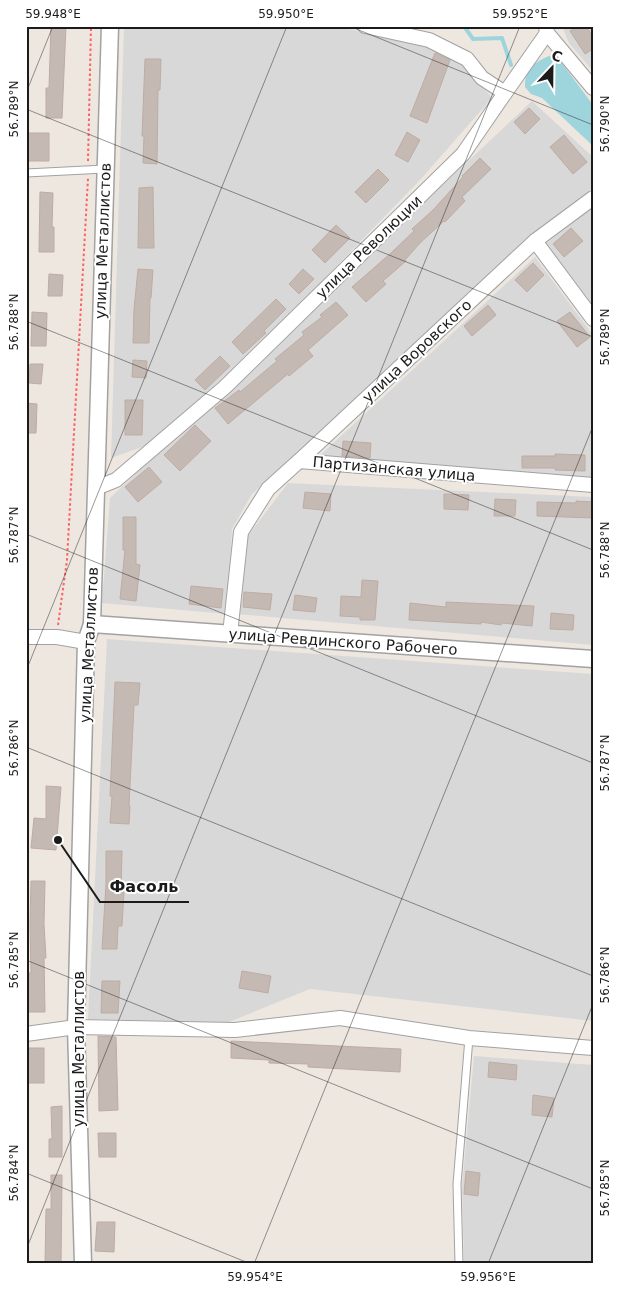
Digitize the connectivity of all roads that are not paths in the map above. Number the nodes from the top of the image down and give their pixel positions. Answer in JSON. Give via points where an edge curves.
{"nodes":[{"id":1,"x":110,"y":26,"type":"edge"},
{"id":2,"x":365,"y":26,"type":"edge"},
{"id":3,"x":547,"y":30,"type":"edge"},
{"id":4,"x":593,"y":88,"type":"edge"},
{"id":5,"x":505,"y":93,"type":"junction"},
{"id":6,"x":105,"y":169,"type":"junction"},
{"id":7,"x":26,"y":173,"type":"edge"},
{"id":8,"x":593,"y":198,"type":"edge"},
{"id":9,"x":535,"y":242,"type":"junction"},
{"id":10,"x":593,"y":320,"type":"edge"},
{"id":11,"x":300,"y":461,"type":"junction"},
{"id":12,"x":593,"y":485,"type":"edge"},
{"id":13,"x":96,"y":488,"type":"junction"},
{"id":14,"x":92,"y":624,"type":"junction"},
{"id":15,"x":230,"y":634,"type":"junction"},
{"id":16,"x":26,"y":637,"type":"edge"},
{"id":17,"x":86,"y":642,"type":"junction"},
{"id":18,"x":593,"y":659,"type":"edge"},
{"id":19,"x":76,"y":1027,"type":"junction"},
{"id":20,"x":26,"y":1034,"type":"edge"},
{"id":21,"x":469,"y":1038,"type":"junction"},
{"id":22,"x":593,"y":1048,"type":"edge"},
{"id":23,"x":83,"y":1264,"type":"edge"},
{"id":24,"x":459,"y":1264,"type":"edge"}],
"edges":[{"from":1,"to":6,"type":"street","name":"улица Металлистов"},
{"from":2,"to":5,"type":"street","via":[[429,40],[467,59],[482,78]]},
{"from":3,"to":4,"type":"street"},
{"from":3,"to":5,"type":"street","name":"улица Революции"},
{"from":5,"to":13,"type":"street","name":"улица Революции","via":[[463,154],[225,387],[116,480]]},
{"from":6,"to":7,"type":"lane"},
{"from":6,"to":13,"type":"street","name":"улица Металлистов"},
{"from":8,"to":9,"type":"street","name":"улица Воровского"},
{"from":9,"to":10,"type":"street"},
{"from":9,"to":11,"type":"street","name":"улица Воровского"},
{"from":11,"to":12,"type":"street","name":"Партизанская улица"},
{"from":11,"to":15,"type":"street","name":"Партизанская улица","via":[[268,489],[242,532]]},
{"from":13,"to":14,"type":"street","name":"улица Металлистов"},
{"from":14,"to":15,"type":"street","name":"улица Ревдинского Рабочего"},
{"from":14,"to":17,"type":"street","name":"улица Металлистов"},
{"from":15,"to":18,"type":"street","name":"улица Ревдинского Рабочего"},
{"from":16,"to":17,"type":"street","via":[[57,637]]},
{"from":17,"to":19,"type":"street","name":"улица Металлистов"},
{"from":19,"to":20,"type":"street"},
{"from":19,"to":21,"type":"street","via":[[235,1030],[340,1018]]},
{"from":19,"to":23,"type":"street","name":"улица Металлистов"},
{"from":21,"to":22,"type":"street"},
{"from":21,"to":24,"type":"lane","via":[[457,1184]]}]}
